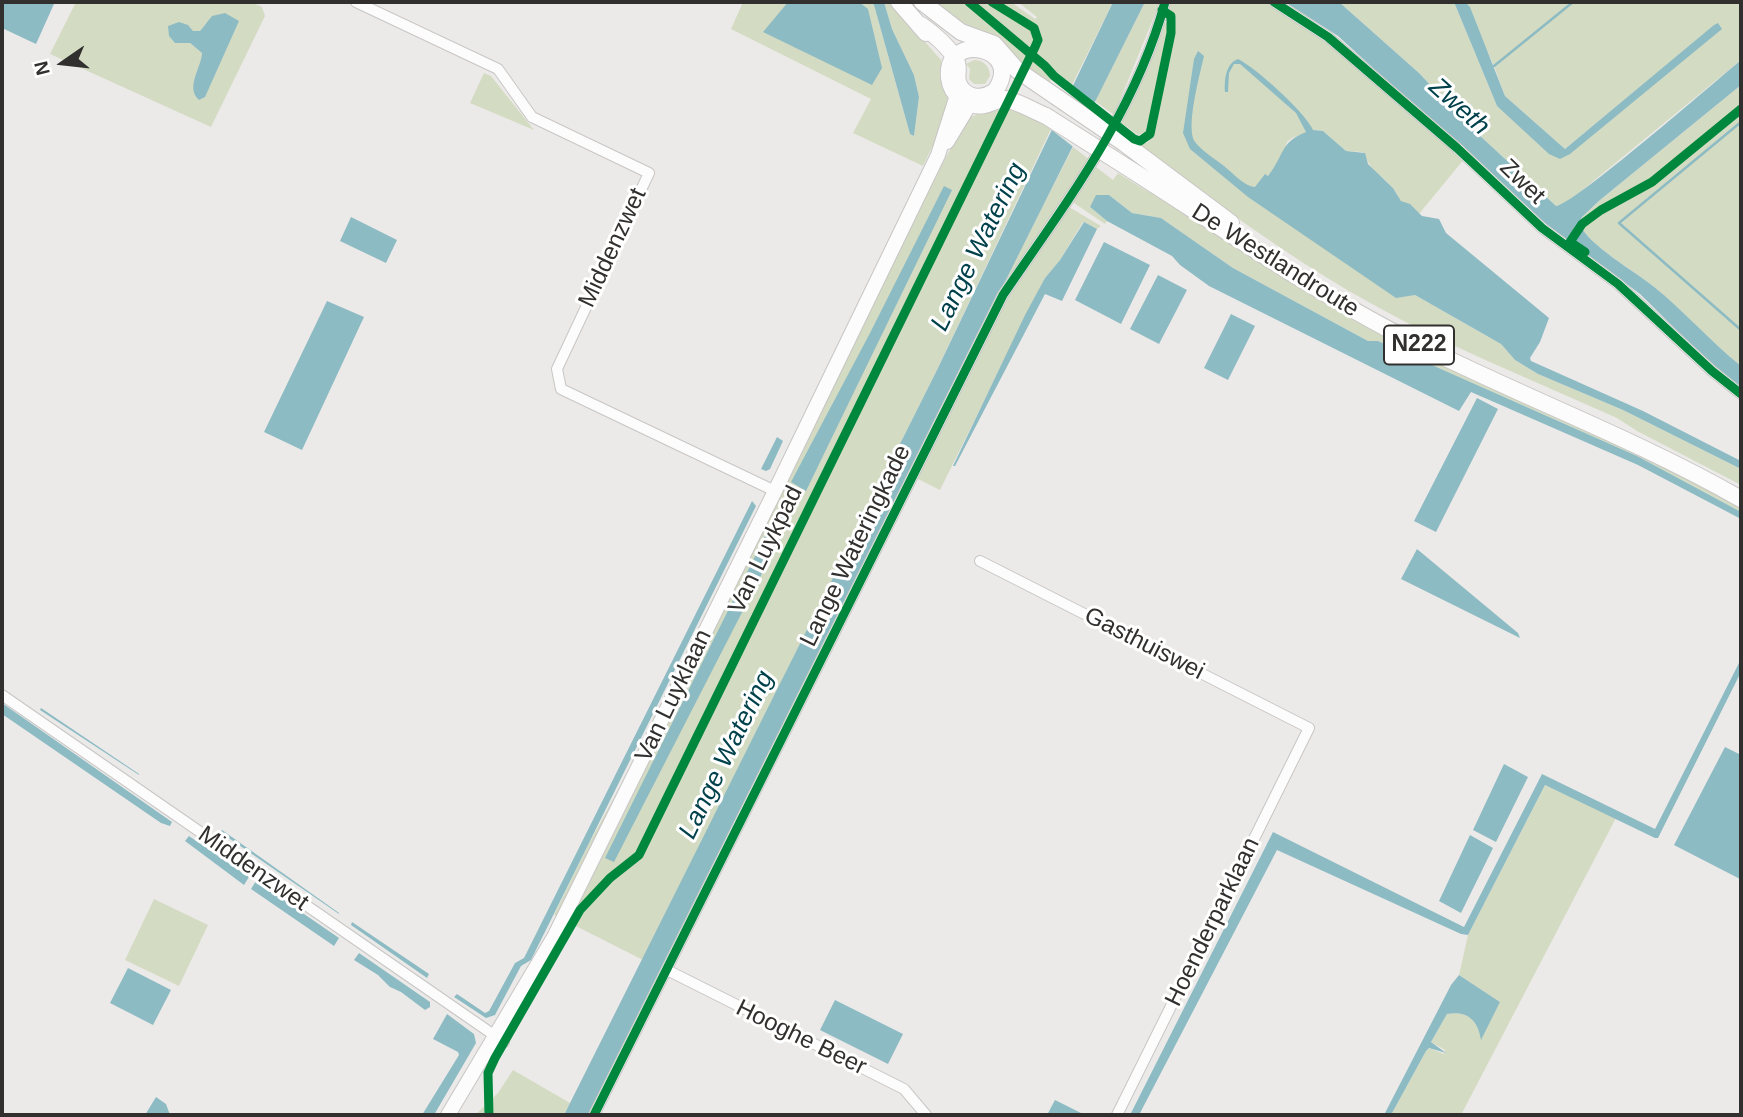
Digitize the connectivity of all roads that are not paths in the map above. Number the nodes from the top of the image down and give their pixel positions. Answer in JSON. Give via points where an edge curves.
{"nodes":[{"id":1,"x":356,"y":2,"type":"edge"},
{"id":2,"x":899,"y":2,"type":"edge"},
{"id":3,"x":921,"y":2,"type":"edge"},
{"id":4,"x":1165,"y":2,"type":"edge"},
{"id":5,"x":1274,"y":2,"type":"edge"},
{"id":6,"x":958,"y":59,"type":"junction"},
{"id":7,"x":1002,"y":74,"type":"junction"},
{"id":8,"x":996,"y":96,"type":"junction"},
{"id":9,"x":1055,"y":96,"type":"junction"},
{"id":10,"x":968,"y":99,"type":"junction"},
{"id":11,"x":1741,"y":394,"type":"edge"},
{"id":12,"x":1741,"y":489,"type":"edge"},
{"id":13,"x":775,"y":491,"type":"junction"},
{"id":14,"x":1741,"y":499,"type":"edge"},
{"id":15,"x":980,"y":561,"type":"dead end"},
{"id":16,"x":2,"y":695,"type":"edge"},
{"id":17,"x":1309,"y":728,"type":"joint"},
{"id":18,"x":667,"y":970,"type":"junction"},
{"id":19,"x":500,"y":1040,"type":"junction"},
{"id":20,"x":448,"y":1115,"type":"edge"},
{"id":21,"x":594,"y":1115,"type":"edge"},
{"id":22,"x":926,"y":1115,"type":"edge"},
{"id":23,"x":1117,"y":1115,"type":"edge"}],
"edges":[{"from":1,"to":13,"type":"street","name":"Middenzwet","via":[[498,69],[531,117],[649,173],[557,369],[561,389]]},
{"from":2,"to":6,"type":"main road","number":"N222"},
{"from":3,"to":6,"type":"main road","name":"De Westlandroute","number":"N222","via":[[954,41]]},
{"from":3,"to":9,"type":"main road","name":"De Westlandroute","number":"N222","via":[[961,32],[994,44],[1017,70]]},
{"from":4,"to":18,"type":"street","name":"Lange Wateringkade","via":[[1119,117],[1003,295]]},
{"from":5,"to":11,"type":"street","name":"Zwet","via":[[1328,37],[1551,235],[1618,284]]},
{"from":6,"to":7,"type":"main road","number":"N222","via":[[982,49],[998,61]]},
{"from":6,"to":10,"type":"main road","number":"N222","via":[[957,77]]},
{"from":7,"to":8,"type":"main road"},
{"from":7,"to":9,"type":"main road","name":"De Westlandroute","number":"N222"},
{"from":8,"to":10,"type":"main road","number":"N222","via":[[982,106]]},
{"from":8,"to":14,"type":"main road","name":"De Westlandroute","number":"N222","bridge":true,"via":[[1046,116],[1365,317]]},
{"from":9,"to":12,"type":"main road","name":"De Westlandroute","number":"N222","bridge":true,"via":[[1231,223],[1342,294]]},
{"from":10,"to":13,"type":"street","name":"Van Luyklaan"},
{"from":13,"to":19,"type":"street","name":"Van Luyklaan"},
{"from":15,"to":17,"type":"street","name":"Gasthuiswei"},
{"from":16,"to":19,"type":"street","name":"Middenzwet"},
{"from":17,"to":23,"type":"street","name":"Hoenderparklaan"},
{"from":18,"to":21,"type":"street","name":"Lange Wateringkade"},
{"from":18,"to":22,"type":"street","name":"Hooghe Beer","via":[[904,1089]]},
{"from":19,"to":20,"type":"street","name":"Van Luyklaan"}]}
